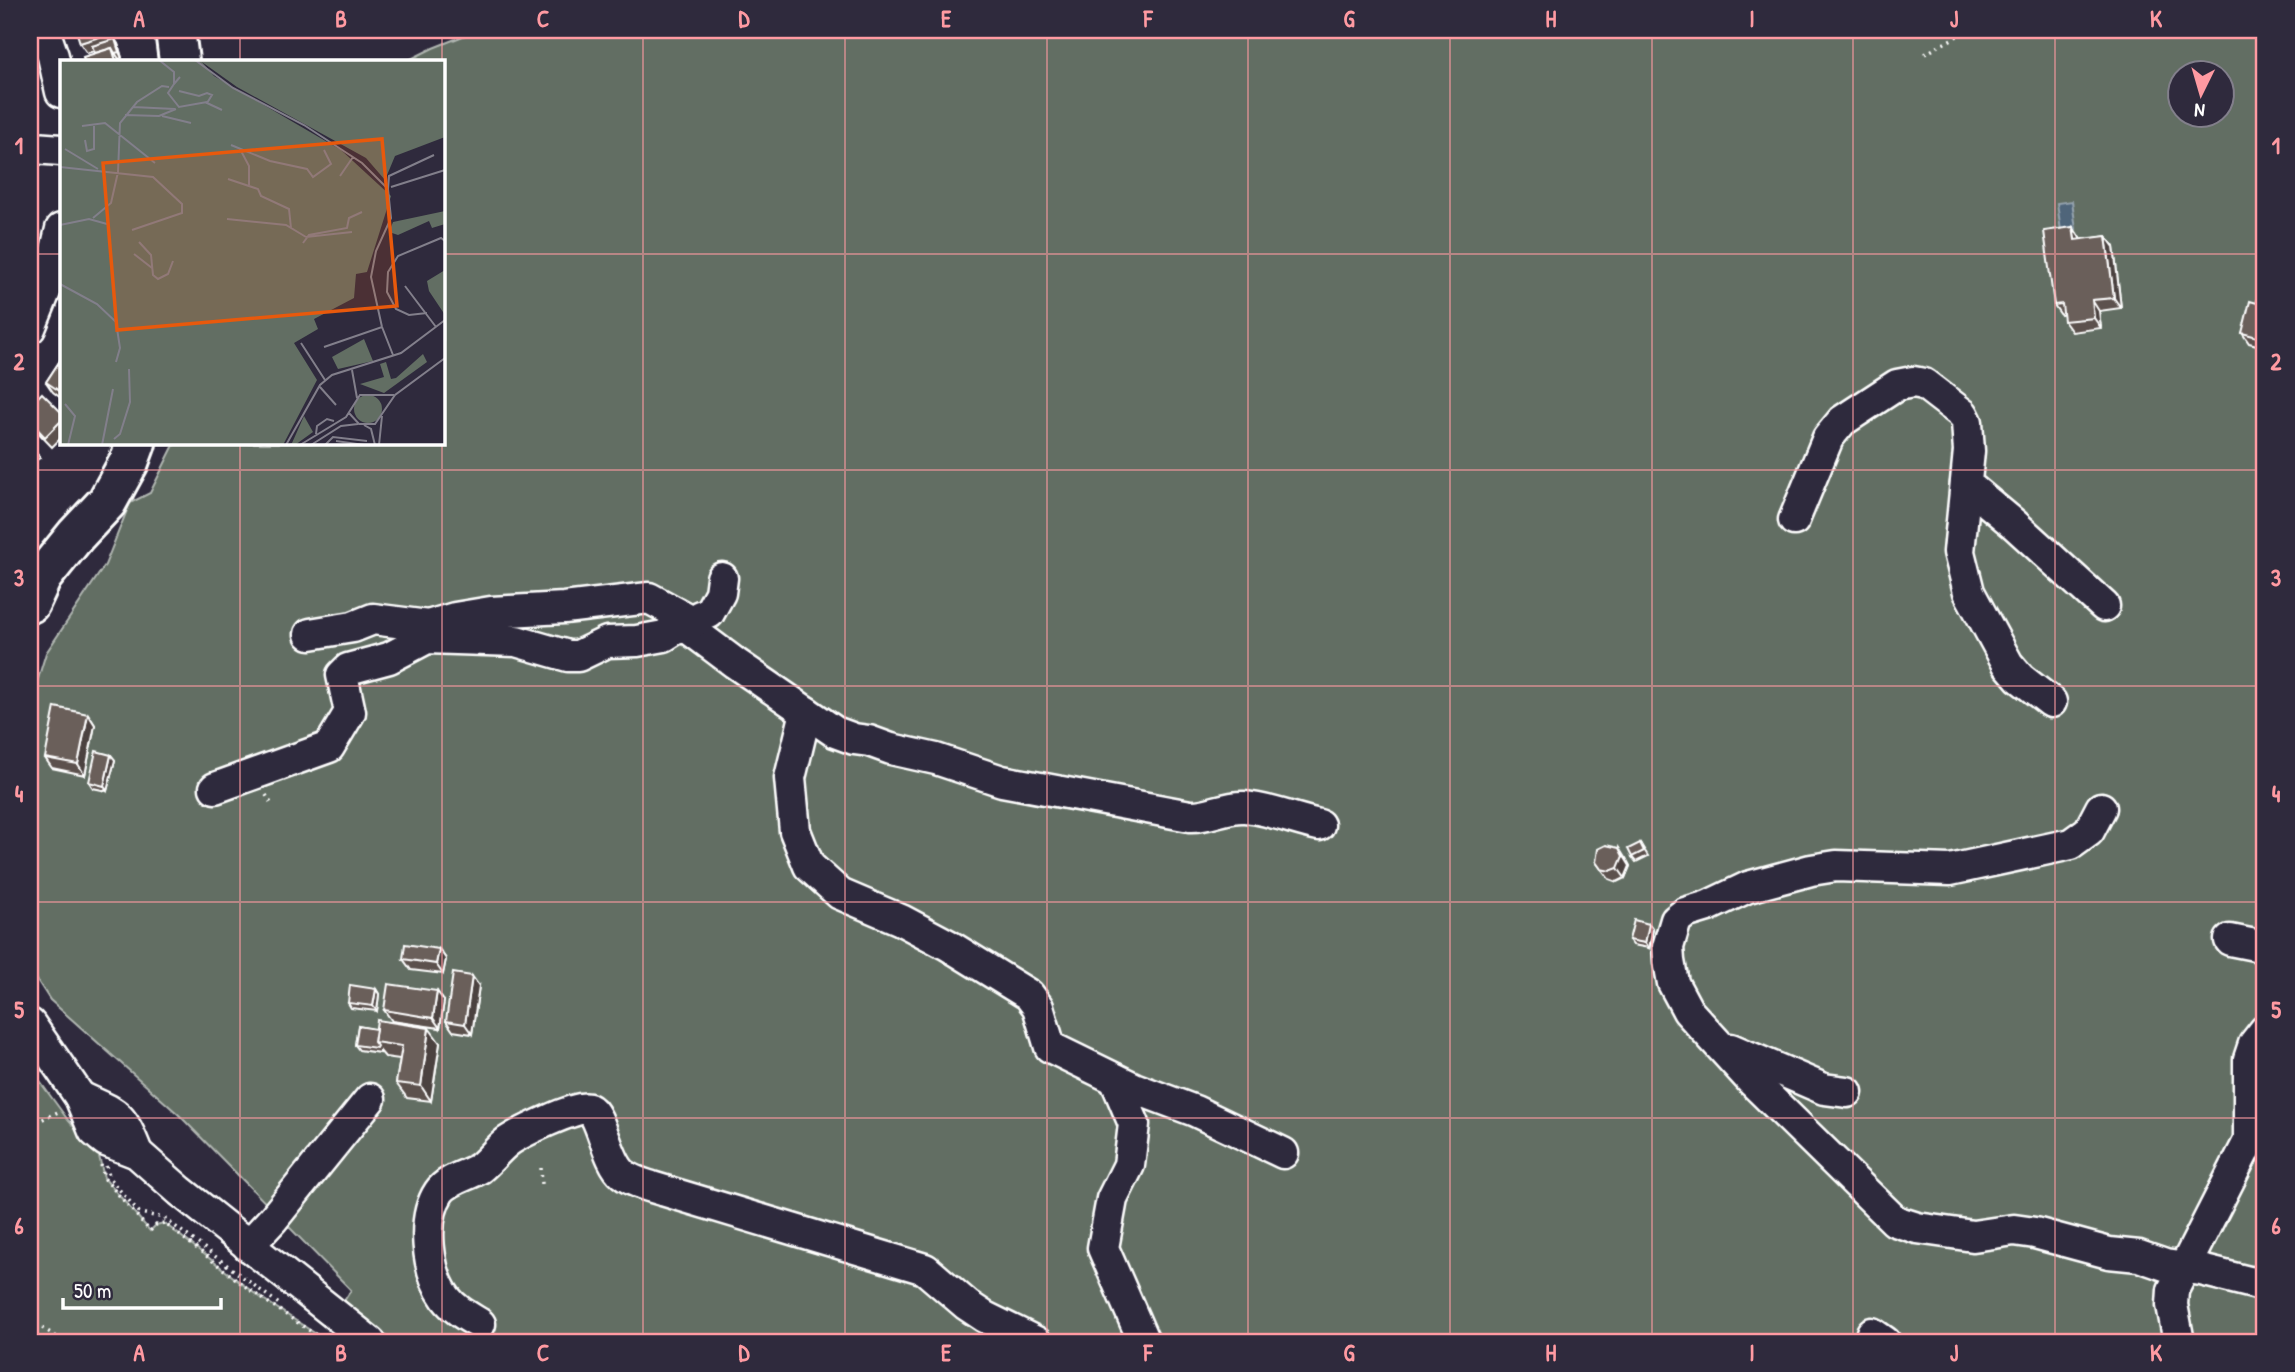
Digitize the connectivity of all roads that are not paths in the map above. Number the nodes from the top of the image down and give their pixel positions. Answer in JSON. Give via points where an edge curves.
{"nodes":[{"id":1,"x":44,"y":30,"type":"edge"},
{"id":2,"x":175,"y":30,"type":"edge"},
{"id":3,"x":179,"y":60,"type":"edge"},
{"id":4,"x":60,"y":88,"type":"edge"},
{"id":5,"x":60,"y":233,"type":"edge"},
{"id":6,"x":30,"y":328,"type":"edge"},
{"id":7,"x":136,"y":444,"type":"edge"},
{"id":8,"x":1966,"y":484,"type":"junction"},
{"id":9,"x":1794,"y":520,"type":"dead end"},
{"id":10,"x":722,"y":578,"type":"dead end"},
{"id":11,"x":30,"y":603,"type":"edge"},
{"id":12,"x":2104,"y":606,"type":"dead end"},
{"id":13,"x":690,"y":624,"type":"junction"},
{"id":14,"x":342,"y":675,"type":"junction"},
{"id":15,"x":2051,"y":702,"type":"dead end"},
{"id":16,"x":806,"y":712,"type":"junction"},
{"id":17,"x":215,"y":788,"type":"dead end"},
{"id":18,"x":2101,"y":808,"type":"dead end"},
{"id":19,"x":1319,"y":825,"type":"dead end"},
{"id":20,"x":2230,"y":940,"type":"dead end"},
{"id":21,"x":2265,"y":947,"type":"edge"},
{"id":22,"x":30,"y":1024,"type":"edge"},
{"id":23,"x":2265,"y":1030,"type":"edge"},
{"id":24,"x":1719,"y":1046,"type":"junction"},
{"id":25,"x":1115,"y":1079,"type":"junction"},
{"id":26,"x":1847,"y":1093,"type":"dead end"},
{"id":27,"x":370,"y":1099,"type":"dead end"},
{"id":28,"x":1283,"y":1153,"type":"dead end"},
{"id":29,"x":248,"y":1246,"type":"junction"},
{"id":30,"x":2184,"y":1267,"type":"junction"},
{"id":31,"x":2265,"y":1286,"type":"edge"},
{"id":32,"x":480,"y":1324,"type":"dead end"},
{"id":33,"x":370,"y":1342,"type":"edge"},
{"id":34,"x":1036,"y":1342,"type":"edge"},
{"id":35,"x":1144,"y":1342,"type":"edge"},
{"id":36,"x":2179,"y":1342,"type":"edge"}],
"edges":[{"from":1,"to":4,"type":"street"},
{"from":2,"to":3,"type":"main road"},
{"from":5,"to":6,"type":"street","via":[[48,284]]},
{"from":7,"to":11,"type":"main road","via":[[107,502],[42,577]]},
{"from":8,"to":9,"type":"street","via":[[1969,451],[1963,414],[1924,384],[1913,382],[1888,391],[1842,421],[1828,438]]},
{"from":8,"to":12,"type":"street"},
{"from":8,"to":15,"type":"street","via":[[1959,551],[1969,592],[2008,664]]},
{"from":10,"to":13,"type":"street","via":[[709,613]]},
{"from":13,"to":14,"type":"street","via":[[650,639],[607,642],[578,656],[516,641],[427,638]]},
{"from":13,"to":14,"type":"street","via":[[649,598],[491,612],[428,625],[373,619],[319,633],[327,638]]},
{"from":13,"to":16,"type":"street"},
{"from":14,"to":17,"type":"street","via":[[350,712],[329,747]]},
{"from":16,"to":19,"type":"street","via":[[844,736],[1002,781],[1190,816],[1245,807]]},
{"from":16,"to":25,"type":"street","via":[[790,778],[795,831],[809,866],[840,894],[901,920],[1019,988],[1038,1007],[1050,1047]]},
{"from":18,"to":24,"type":"street","via":[[2089,831],[2071,844],[2012,859],[1950,870],[1836,866],[1811,870],[1748,887],[1685,912],[1676,920],[1668,947],[1659,954],[1688,1011]]},
{"from":20,"to":21,"type":"street"},
{"from":22,"to":29,"type":"street","via":[[65,1107],[115,1113],[127,1126],[137,1153]]},
{"from":23,"to":30,"type":"street","via":[[2249,1059],[2249,1141]]},
{"from":24,"to":26,"type":"street","via":[[1824,1089]]},
{"from":24,"to":30,"type":"street","via":[[1895,1220],[1973,1237],[2014,1230]]},
{"from":25,"to":28,"type":"street"},
{"from":25,"to":35,"type":"street","via":[[1133,1124],[1129,1165],[1112,1199],[1103,1248]]},
{"from":27,"to":29,"type":"street"},
{"from":29,"to":33,"type":"street"},
{"from":30,"to":31,"type":"street"},
{"from":30,"to":36,"type":"street","via":[[2173,1290],[2172,1305]]},
{"from":32,"to":34,"type":"street","via":[[458,1311],[435,1279],[427,1234],[435,1200],[448,1183],[492,1159],[510,1140],[562,1113],[589,1108],[623,1175],[925,1269],[985,1317]]}]}
